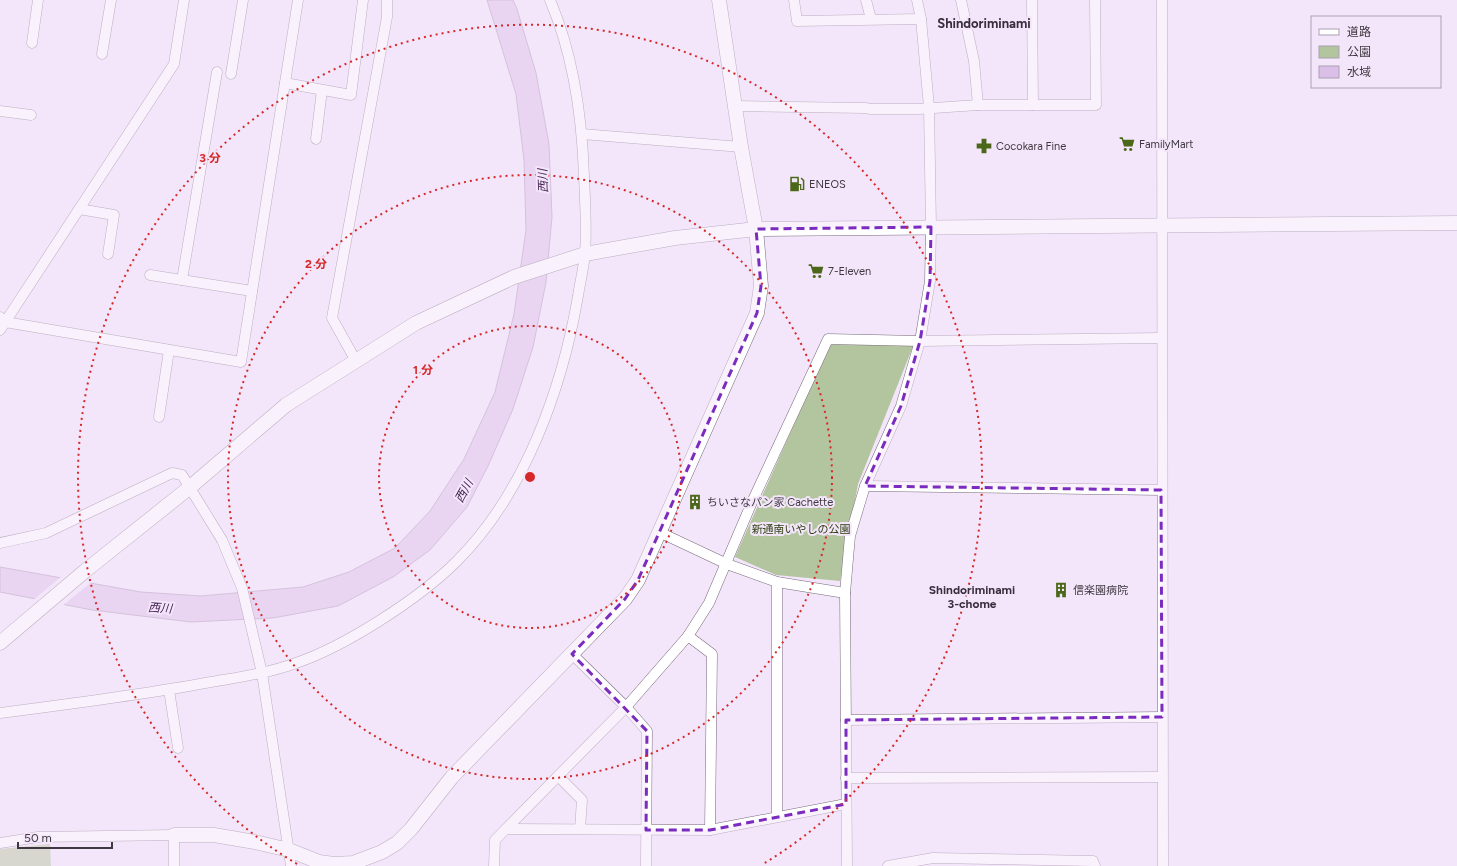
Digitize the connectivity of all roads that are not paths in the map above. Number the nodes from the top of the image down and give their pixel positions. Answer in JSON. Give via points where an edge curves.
{"nodes":[{"id":1,"x":38,"y":0,"type":"edge"},
{"id":2,"x":111,"y":0,"type":"edge"},
{"id":3,"x":184,"y":0,"type":"edge"},
{"id":4,"x":243,"y":0,"type":"edge"},
{"id":5,"x":298,"y":0,"type":"edge"},
{"id":6,"x":362,"y":0,"type":"edge"},
{"id":7,"x":387,"y":0,"type":"edge"},
{"id":8,"x":550,"y":0,"type":"edge"},
{"id":9,"x":719,"y":0,"type":"edge"},
{"id":10,"x":794,"y":0,"type":"edge"},
{"id":11,"x":866,"y":0,"type":"edge"},
{"id":12,"x":917,"y":0,"type":"edge"},
{"id":13,"x":961,"y":0,"type":"edge"},
{"id":14,"x":1032,"y":0,"type":"edge"},
{"id":15,"x":1095,"y":0,"type":"edge"},
{"id":16,"x":1162,"y":0,"type":"edge"},
{"id":17,"x":871,"y":19,"type":"junction"},
{"id":18,"x":921,"y":19,"type":"junction"},
{"id":19,"x":32,"y":43,"type":"dead end"},
{"id":20,"x":102,"y":54,"type":"dead end"},
{"id":21,"x":217,"y":72,"type":"dead end"},
{"id":22,"x":231,"y":74,"type":"dead end"},
{"id":23,"x":284,"y":83,"type":"junction"},
{"id":24,"x":322,"y":90,"type":"junction"},
{"id":25,"x":978,"y":105,"type":"junction"},
{"id":26,"x":1033,"y":105,"type":"junction"},
{"id":27,"x":735,"y":106,"type":"junction"},
{"id":28,"x":929,"y":107,"type":"junction"},
{"id":29,"x":0,"y":111,"type":"edge"},
{"id":30,"x":31,"y":115,"type":"dead end"},
{"id":31,"x":582,"y":134,"type":"junction"},
{"id":32,"x":316,"y":139,"type":"dead end"},
{"id":33,"x":741,"y":147,"type":"junction"},
{"id":34,"x":79,"y":209,"type":"junction"},
{"id":35,"x":1457,"y":223,"type":"edge"},
{"id":36,"x":1162,"y":226,"type":"junction"},
{"id":37,"x":932,"y":228,"type":"junction"},
{"id":38,"x":756,"y":229,"type":"junction"},
{"id":39,"x":108,"y":254,"type":"dead end"},
{"id":40,"x":585,"y":254,"type":"junction"},
{"id":41,"x":150,"y":275,"type":"dead end"},
{"id":42,"x":182,"y":280,"type":"junction"},
{"id":43,"x":252,"y":291,"type":"junction"},
{"id":44,"x":2,"y":323,"type":"edge"},
{"id":45,"x":1161,"y":338,"type":"junction"},
{"id":46,"x":920,"y":340,"type":"junction"},
{"id":47,"x":169,"y":350,"type":"junction"},
{"id":48,"x":356,"y":361,"type":"junction"},
{"id":49,"x":160,"y":417,"type":"dead end"},
{"id":50,"x":865,"y":486,"type":"junction"},
{"id":51,"x":189,"y":488,"type":"junction"},
{"id":52,"x":1161,"y":490,"type":"junction"},
{"id":53,"x":659,"y":532,"type":"junction"},
{"id":54,"x":0,"y":544,"type":"edge"},
{"id":55,"x":727,"y":564,"type":"junction"},
{"id":56,"x":777,"y":582,"type":"junction"},
{"id":57,"x":845,"y":593,"type":"junction"},
{"id":58,"x":688,"y":636,"type":"junction"},
{"id":59,"x":0,"y":643,"type":"edge"},
{"id":60,"x":572,"y":654,"type":"junction"},
{"id":61,"x":262,"y":673,"type":"junction"},
{"id":62,"x":169,"y":690,"type":"junction"},
{"id":63,"x":626,"y":707,"type":"junction"},
{"id":64,"x":0,"y":713,"type":"edge"},
{"id":65,"x":1162,"y":716,"type":"junction"},
{"id":66,"x":846,"y":720,"type":"junction"},
{"id":67,"x":178,"y":748,"type":"dead end"},
{"id":68,"x":558,"y":776,"type":"junction"},
{"id":69,"x":1162,"y":777,"type":"junction"},
{"id":70,"x":846,"y":778,"type":"junction"},
{"id":71,"x":846,"y":804,"type":"junction"},
{"id":72,"x":777,"y":817,"type":"junction"},
{"id":73,"x":506,"y":829,"type":"junction"},
{"id":74,"x":580,"y":830,"type":"junction"},
{"id":75,"x":646,"y":830,"type":"junction"},
{"id":76,"x":710,"y":830,"type":"junction"},
{"id":77,"x":174,"y":835,"type":"junction"},
{"id":78,"x":0,"y":842,"type":"edge"},
{"id":79,"x":289,"y":850,"type":"junction"},
{"id":80,"x":373,"y":862,"type":"edge"},
{"id":81,"x":174,"y":866,"type":"edge"},
{"id":82,"x":291,"y":866,"type":"edge"},
{"id":83,"x":494,"y":866,"type":"edge"},
{"id":84,"x":646,"y":866,"type":"edge"},
{"id":85,"x":847,"y":866,"type":"edge"},
{"id":86,"x":888,"y":866,"type":"edge"},
{"id":87,"x":1095,"y":866,"type":"edge"},
{"id":88,"x":1162,"y":866,"type":"edge"}],
"edges":[{"from":1,"to":19,"type":"street"},
{"from":2,"to":20,"type":"street"},
{"from":3,"to":34,"type":"street","via":[[174,64]]},
{"from":4,"to":22,"type":"street"},
{"from":5,"to":23,"type":"street"},
{"from":6,"to":24,"type":"street","via":[[352,95]]},
{"from":7,"to":48,"type":"street","via":[[387,17],[332,318]]},
{"from":8,"to":31,"type":"street","via":[[570,58]]},
{"from":9,"to":27,"type":"street"},
{"from":10,"to":17,"type":"street","via":[[797,21]]},
{"from":11,"to":17,"type":"street"},
{"from":12,"to":18,"type":"street"},
{"from":13,"to":25,"type":"street","via":[[974,61]]},
{"from":14,"to":26,"type":"street"},
{"from":15,"to":26,"type":"street","via":[[1096,105]]},
{"from":16,"to":36,"type":"street"},
{"from":17,"to":18,"type":"street"},
{"from":18,"to":28,"type":"street"},
{"from":21,"to":42,"type":"street"},
{"from":23,"to":24,"type":"street"},
{"from":23,"to":43,"type":"street"},
{"from":24,"to":32,"type":"street"},
{"from":25,"to":26,"type":"street"},
{"from":25,"to":28,"type":"street"},
{"from":27,"to":28,"type":"street","via":[[871,109]]},
{"from":27,"to":33,"type":"street"},
{"from":28,"to":37,"type":"street"},
{"from":29,"to":30,"type":"street"},
{"from":31,"to":33,"type":"street"},
{"from":31,"to":40,"type":"street"},
{"from":33,"to":38,"type":"street"},
{"from":34,"to":39,"type":"street","via":[[114,215]]},
{"from":34,"to":44,"type":"street"},
{"from":35,"to":36,"type":"street"},
{"from":36,"to":37,"type":"street"},
{"from":36,"to":45,"type":"street"},
{"from":37,"to":38,"type":"street"},
{"from":37,"to":46,"type":"street","via":[[930,281]]},
{"from":38,"to":40,"type":"street","via":[[675,238]]},
{"from":38,"to":53,"type":"street","via":[[761,286],[757,313]]},
{"from":40,"to":48,"type":"street","via":[[514,277],[416,323]]},
{"from":40,"to":61,"type":"street","via":[[572,332],[556,388],[520,473],[492,520],[458,561],[423,590],[381,619],[342,642],[298,663]]},
{"from":41,"to":42,"type":"street"},
{"from":42,"to":43,"type":"street"},
{"from":43,"to":47,"type":"street","via":[[241,362]]},
{"from":44,"to":47,"type":"street"},
{"from":45,"to":46,"type":"street"},
{"from":45,"to":52,"type":"street"},
{"from":46,"to":50,"type":"street","via":[[901,406]]},
{"from":46,"to":55,"type":"street","via":[[828,339],[752,502]]},
{"from":47,"to":49,"type":"street"},
{"from":48,"to":51,"type":"street","via":[[286,405]]},
{"from":50,"to":52,"type":"street"},
{"from":50,"to":57,"type":"street","via":[[850,536]]},
{"from":51,"to":54,"type":"street","via":[[182,475],[172,473],[46,533]]},
{"from":51,"to":59,"type":"street"},
{"from":51,"to":61,"type":"street","via":[[222,540],[242,588]]},
{"from":52,"to":65,"type":"street"},
{"from":53,"to":55,"type":"street"},
{"from":53,"to":60,"type":"street","via":[[638,580],[625,599]]},
{"from":55,"to":56,"type":"street"},
{"from":55,"to":58,"type":"street","via":[[709,603]]},
{"from":56,"to":57,"type":"street"},
{"from":56,"to":72,"type":"street"},
{"from":57,"to":66,"type":"street"},
{"from":58,"to":63,"type":"street"},
{"from":58,"to":76,"type":"street","via":[[712,654]]},
{"from":60,"to":63,"type":"street"},
{"from":60,"to":80,"type":"street","via":[[452,777],[411,828]]},
{"from":61,"to":62,"type":"street"},
{"from":61,"to":79,"type":"street"},
{"from":62,"to":64,"type":"street"},
{"from":62,"to":67,"type":"street"},
{"from":63,"to":68,"type":"street"},
{"from":63,"to":75,"type":"street","via":[[647,731]]},
{"from":65,"to":66,"type":"street"},
{"from":65,"to":69,"type":"street"},
{"from":66,"to":70,"type":"street"},
{"from":68,"to":73,"type":"street"},
{"from":68,"to":74,"type":"street","via":[[582,800]]},
{"from":69,"to":70,"type":"street"},
{"from":69,"to":88,"type":"street"},
{"from":70,"to":71,"type":"street"},
{"from":71,"to":72,"type":"street"},
{"from":71,"to":85,"type":"street"},
{"from":72,"to":76,"type":"street"},
{"from":73,"to":74,"type":"street"},
{"from":73,"to":83,"type":"street","via":[[495,840]]},
{"from":74,"to":75,"type":"street"},
{"from":75,"to":76,"type":"street"},
{"from":75,"to":84,"type":"street"},
{"from":77,"to":78,"type":"street","via":[[38,837]]},
{"from":77,"to":79,"type":"street","via":[[214,835]]},
{"from":77,"to":81,"type":"street"},
{"from":79,"to":80,"type":"street","via":[[319,862]]},
{"from":79,"to":82,"type":"street"},
{"from":86,"to":87,"type":"street","via":[[933,858],[1093,861]]}]}
